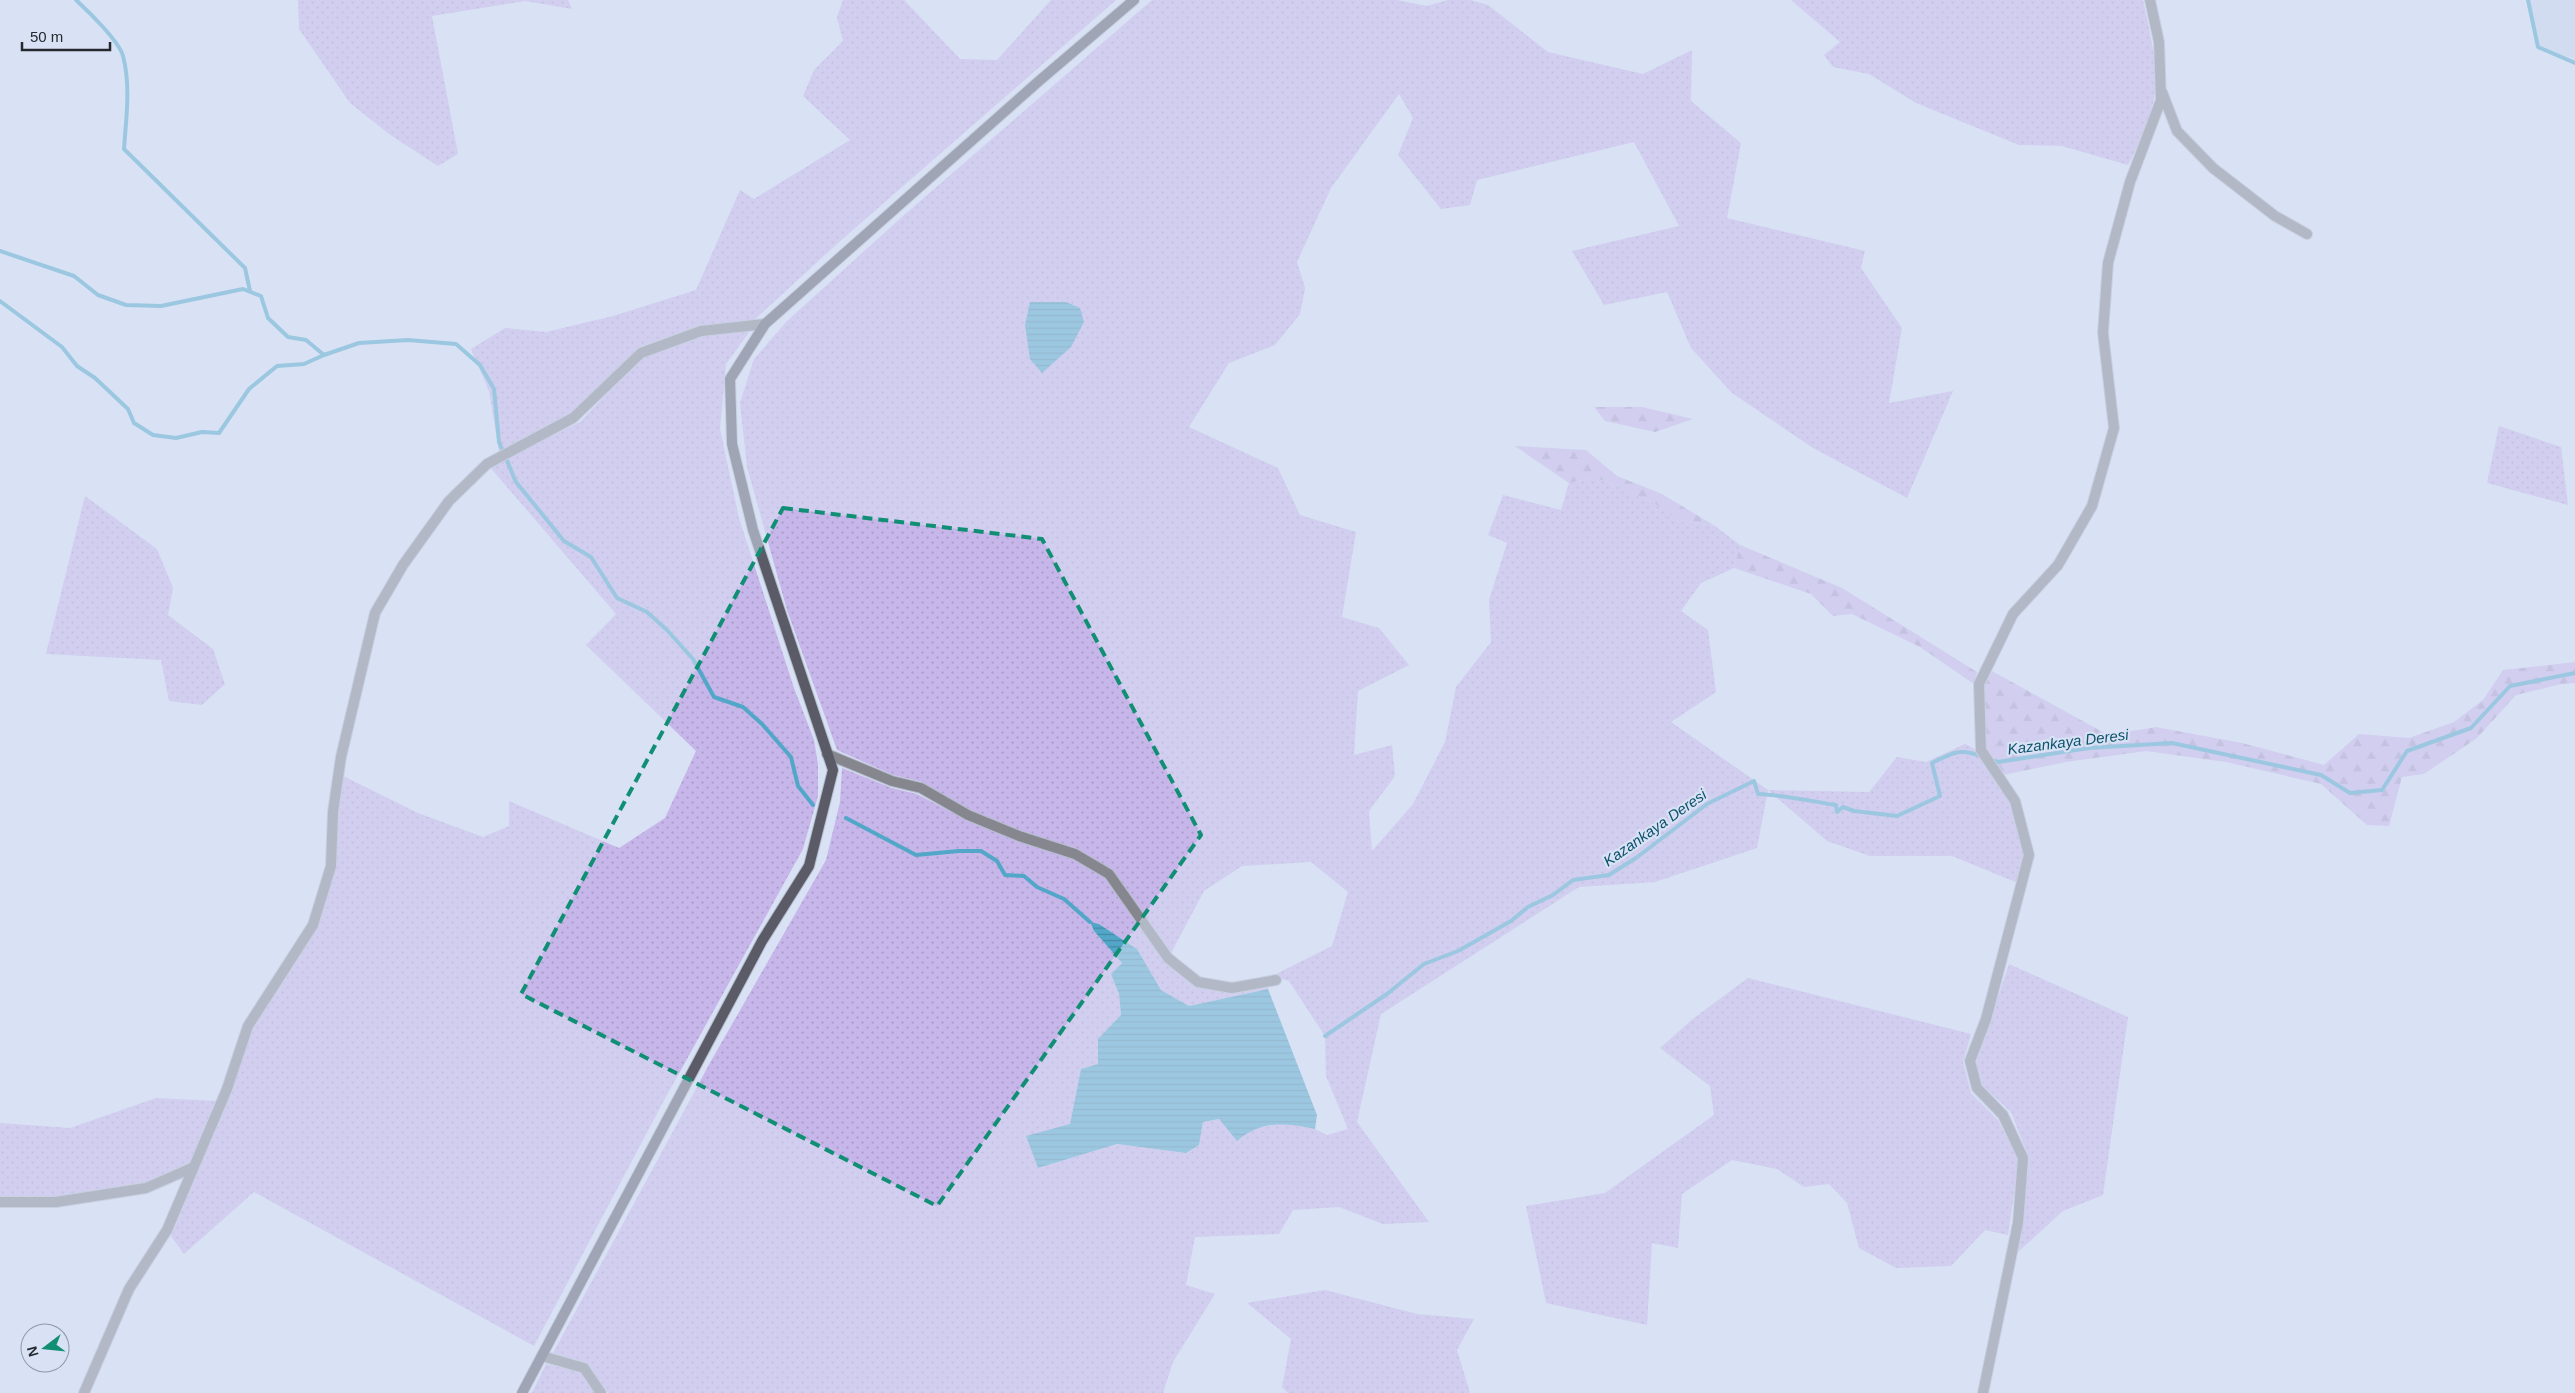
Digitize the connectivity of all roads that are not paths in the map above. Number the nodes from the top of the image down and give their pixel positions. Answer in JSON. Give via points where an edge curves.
{"nodes":[{"id":1,"x":1134,"y":0,"type":"edge"},
{"id":2,"x":2150,"y":0,"type":"edge"},
{"id":3,"x":2161,"y":89,"type":"junction"},
{"id":4,"x":2307,"y":234,"type":"dead end"},
{"id":5,"x":765,"y":324,"type":"junction"},
{"id":6,"x":827,"y":754,"type":"junction"},
{"id":7,"x":1276,"y":980,"type":"dead end"},
{"id":8,"x":194,"y":1166,"type":"junction"},
{"id":9,"x":0,"y":1202,"type":"edge"},
{"id":10,"x":542,"y":1356,"type":"junction"},
{"id":11,"x":84,"y":1393,"type":"edge"},
{"id":12,"x":522,"y":1393,"type":"edge"},
{"id":13,"x":601,"y":1393,"type":"edge"},
{"id":14,"x":1983,"y":1393,"type":"edge"}],
"edges":[{"from":1,"to":5,"type":"street","via":[[1038,80]]},
{"from":2,"to":3,"type":"street","via":[[2159,42]]},
{"from":3,"to":4,"type":"street","via":[[2177,132],[2213,168],[2275,216]]},
{"from":3,"to":14,"type":"street","via":[[2161,100],[2130,182],[2108,263],[2104,333],[2114,428],[2092,506],[2058,565],[2013,614],[1979,684],[1981,750],[2015,801],[2030,855],[1986,1019],[1970,1061],[1976,1088],[2003,1115],[2023,1158],[2018,1223]]},
{"from":5,"to":6,"type":"street","via":[[730,378],[732,444],[753,530]]},
{"from":5,"to":8,"type":"street","via":[[701,330],[641,353],[573,418],[487,464],[449,501],[403,565],[375,612],[341,757],[333,812],[331,866],[313,925],[248,1026]]},
{"from":6,"to":7,"type":"street","via":[[892,781],[921,788],[968,816],[1074,854],[1109,874],[1168,958],[1198,982],[1232,988]]},
{"from":6,"to":10,"type":"street","via":[[833,770],[809,866],[762,941]]},
{"from":8,"to":9,"type":"street","via":[[146,1188],[56,1202]]},
{"from":8,"to":11,"type":"street","via":[[167,1230],[129,1289]]},
{"from":10,"to":12,"type":"street"},
{"from":10,"to":13,"type":"street","via":[[584,1368]]}]}
